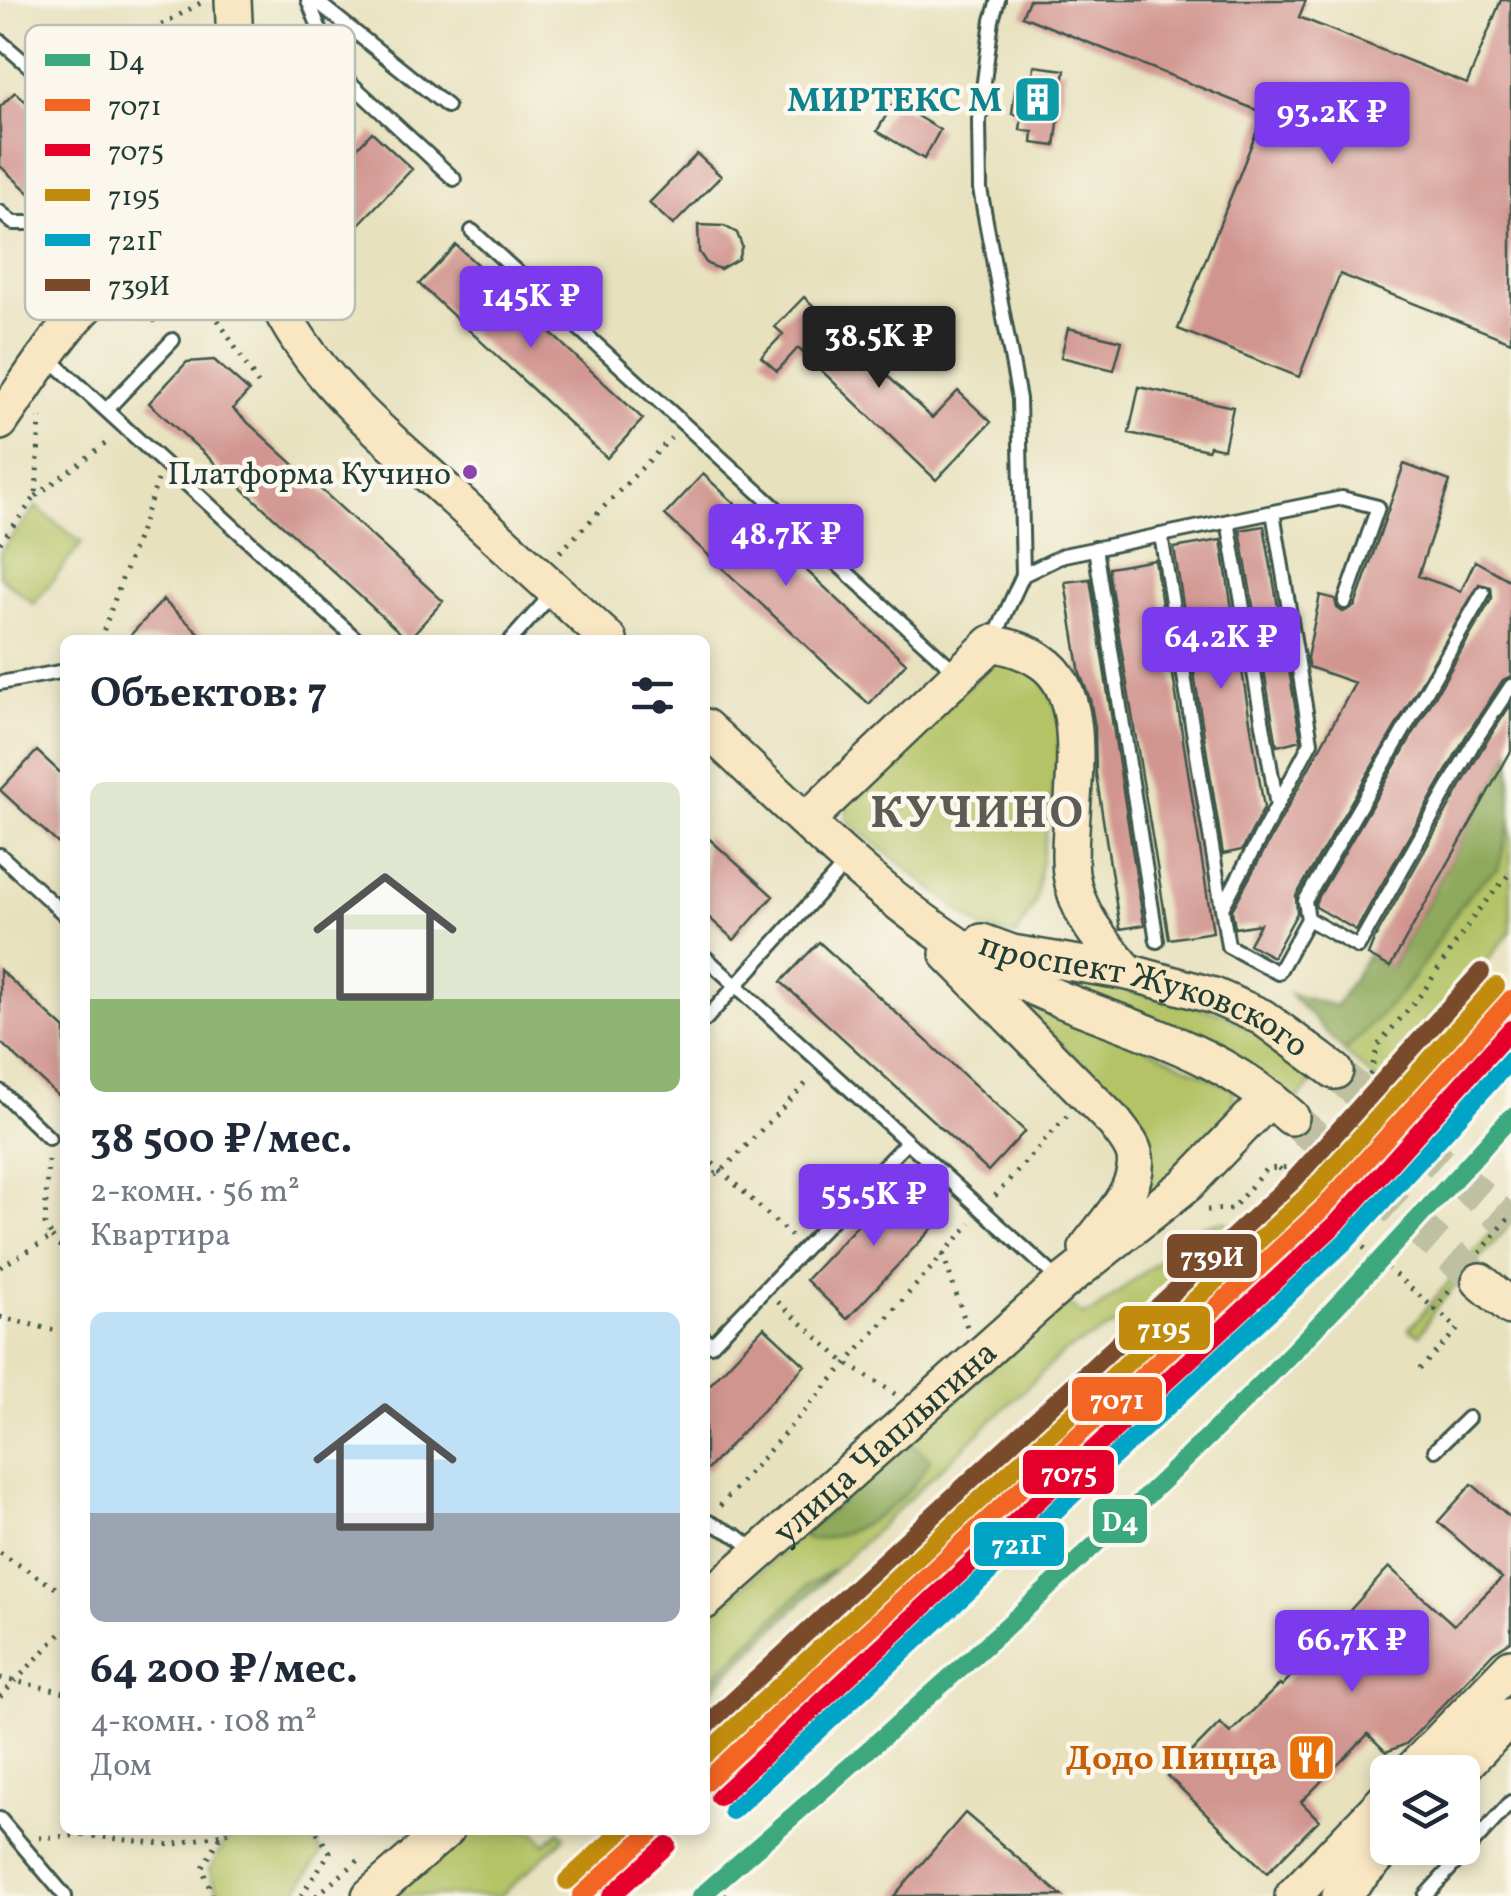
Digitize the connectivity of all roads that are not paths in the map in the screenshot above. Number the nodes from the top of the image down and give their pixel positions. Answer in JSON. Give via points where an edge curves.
{"nodes":[{"id":1,"x":233,"y":0,"type":"edge"},
{"id":2,"x":311,"y":0,"type":"edge"},
{"id":3,"x":998,"y":0,"type":"edge"},
{"id":4,"x":235,"y":25,"type":"edge"},
{"id":5,"x":319,"y":25,"type":"edge"},
{"id":6,"x":343,"y":25,"type":"edge"},
{"id":7,"x":355,"y":34,"type":"edge"},
{"id":8,"x":0,"y":41,"type":"edge"},
{"id":9,"x":25,"y":61,"type":"edge"},
{"id":10,"x":355,"y":87,"type":"edge"},
{"id":11,"x":447,"y":106,"type":"dead end"},
{"id":12,"x":454,"y":179,"type":"dead end"},
{"id":13,"x":0,"y":212,"type":"edge"},
{"id":14,"x":25,"y":223,"type":"edge"},
{"id":15,"x":472,"y":230,"type":"dead end"},
{"id":16,"x":76,"y":320,"type":"edge"},
{"id":17,"x":286,"y":320,"type":"edge"},
{"id":18,"x":173,"y":340,"type":"road end"},
{"id":19,"x":41,"y":365,"type":"junction"},
{"id":20,"x":106,"y":410,"type":"junction"},
{"id":21,"x":0,"y":422,"type":"edge"},
{"id":22,"x":1274,"y":512,"type":"junction"},
{"id":23,"x":1228,"y":521,"type":"junction"},
{"id":24,"x":1160,"y":535,"type":"junction"},
{"id":25,"x":1096,"y":548,"type":"junction"},
{"id":26,"x":1024,"y":575,"type":"junction"},
{"id":27,"x":554,"y":592,"type":"junction"},
{"id":28,"x":1483,"y":593,"type":"dead end"},
{"id":29,"x":1344,"y":602,"type":"dead end"},
{"id":30,"x":352,"y":635,"type":"edge"},
{"id":31,"x":515,"y":635,"type":"edge"},
{"id":32,"x":603,"y":635,"type":"edge"},
{"id":33,"x":992,"y":643,"type":"junction"},
{"id":34,"x":60,"y":672,"type":"edge"},
{"id":35,"x":959,"y":674,"type":"junction"},
{"id":36,"x":0,"y":683,"type":"edge"},
{"id":37,"x":1511,"y":686,"type":"edge"},
{"id":38,"x":710,"y":732,"type":"edge"},
{"id":39,"x":1277,"y":806,"type":"junction"},
{"id":40,"x":807,"y":820,"type":"junction"},
{"id":41,"x":0,"y":855,"type":"edge"},
{"id":42,"x":850,"y":859,"type":"junction"},
{"id":43,"x":891,"y":897,"type":"junction"},
{"id":44,"x":1222,"y":908,"type":"junction"},
{"id":45,"x":60,"y":910,"type":"edge"},
{"id":46,"x":1308,"y":919,"type":"junction"},
{"id":47,"x":1157,"y":942,"type":"dead end"},
{"id":48,"x":710,"y":962,"type":"edge"},
{"id":49,"x":1128,"y":972,"type":"junction"},
{"id":50,"x":736,"y":986,"type":"junction"},
{"id":51,"x":710,"y":1015,"type":"edge"},
{"id":52,"x":1335,"y":1071,"type":"tunnel mouth"},
{"id":53,"x":0,"y":1091,"type":"edge"},
{"id":54,"x":1281,"y":1108,"type":"joint"},
{"id":55,"x":49,"y":1138,"type":"road end"},
{"id":56,"x":907,"y":1142,"type":"junction"},
{"id":57,"x":1480,"y":1281,"type":"tunnel mouth"},
{"id":58,"x":1062,"y":1283,"type":"junction"},
{"id":59,"x":1511,"y":1307,"type":"edge"},
{"id":60,"x":710,"y":1343,"type":"edge"},
{"id":61,"x":1468,"y":1418,"type":"dead end"},
{"id":62,"x":1435,"y":1450,"type":"dead end"},
{"id":63,"x":710,"y":1523,"type":"edge"},
{"id":64,"x":758,"y":1553,"type":"junction"},
{"id":65,"x":710,"y":1596,"type":"edge"},
{"id":66,"x":1511,"y":1666,"type":"edge"},
{"id":67,"x":1511,"y":1716,"type":"edge"},
{"id":68,"x":1426,"y":1755,"type":"edge"},
{"id":69,"x":1474,"y":1755,"type":"edge"},
{"id":70,"x":1511,"y":1802,"type":"edge"},
{"id":71,"x":1370,"y":1815,"type":"edge"},
{"id":72,"x":0,"y":1819,"type":"edge"},
{"id":73,"x":439,"y":1835,"type":"edge"},
{"id":74,"x":1373,"y":1865,"type":"edge"},
{"id":75,"x":1350,"y":1893,"type":"edge"},
{"id":76,"x":65,"y":1896,"type":"edge"},
{"id":77,"x":370,"y":1896,"type":"edge"},
{"id":78,"x":1293,"y":1896,"type":"edge"},
{"id":79,"x":1425,"y":1896,"type":"edge"}],
"edges":[{"from":1,"to":4,"type":"main road"},
{"from":2,"to":5,"type":"lane"},
{"from":2,"to":6,"type":"lane"},
{"from":3,"to":26,"type":"lane","via":[[980,120],[980,189],[1020,399]]},
{"from":7,"to":11,"type":"lane"},
{"from":8,"to":9,"type":"lane"},
{"from":10,"to":12,"type":"lane"},
{"from":13,"to":14,"type":"lane"},
{"from":15,"to":35,"type":"lane"},
{"from":16,"to":19,"type":"main road"},
{"from":17,"to":27,"type":"main road","via":[[334,386]]},
{"from":18,"to":20,"type":"lane"},
{"from":19,"to":20,"type":"lane"},
{"from":19,"to":21,"type":"main road"},
{"from":20,"to":30,"type":"lane"},
{"from":22,"to":23,"type":"lane"},
{"from":22,"to":29,"type":"lane","via":[[1342,498],[1378,507]]},
{"from":22,"to":39,"type":"lane","via":[[1311,742]]},
{"from":23,"to":24,"type":"lane"},
{"from":23,"to":39,"type":"lane"},
{"from":24,"to":25,"type":"lane"},
{"from":24,"to":44,"type":"lane"},
{"from":25,"to":26,"type":"lane","via":[[1064,554]]},
{"from":25,"to":47,"type":"lane"},
{"from":26,"to":33,"type":"lane"},
{"from":27,"to":31,"type":"lane"},
{"from":27,"to":32,"type":"main road"},
{"from":28,"to":46,"type":"lane","via":[[1305,901]]},
{"from":33,"to":35,"type":"main road"},
{"from":33,"to":49,"type":"main road","via":[[1046,663],[1072,709],[1072,875],[1088,926]]},
{"from":34,"to":36,"type":"lane"},
{"from":35,"to":40,"type":"main road"},
{"from":37,"to":46,"type":"lane","via":[[1358,946]]},
{"from":38,"to":40,"type":"main road","name":"проспект Жуковского"},
{"from":39,"to":44,"type":"lane"},
{"from":40,"to":42,"type":"main road","name":"проспект Жуковского"},
{"from":41,"to":45,"type":"lane"},
{"from":42,"to":43,"type":"main road","name":"проспект Жуковского"},
{"from":42,"to":49,"type":"main road","name":"проспект Жуковского","via":[[992,946]]},
{"from":42,"to":50,"type":"lane"},
{"from":43,"to":54,"type":"main road","name":"проспект Жуковского","via":[[1004,973],[1171,1040]]},
{"from":43,"to":58,"type":"main road","name":"улица Чаплыгина","via":[[1132,1146],[1134,1175],[1122,1199]]},
{"from":44,"to":46,"type":"lane","via":[[1228,946],[1278,973]]},
{"from":48,"to":50,"type":"lane"},
{"from":49,"to":52,"type":"main road","name":"проспект Жуковского","via":[[1262,1017]]},
{"from":50,"to":51,"type":"lane"},
{"from":50,"to":56,"type":"lane"},
{"from":53,"to":55,"type":"lane"},
{"from":54,"to":58,"type":"main road","name":"улица Чаплыгина"},
{"from":56,"to":58,"type":"lane"},
{"from":56,"to":60,"type":"lane"},
{"from":57,"to":59,"type":"main road"},
{"from":58,"to":64,"type":"main road","name":"улица Чаплыгина"},
{"from":61,"to":62,"type":"lane"},
{"from":63,"to":64,"type":"lane"},
{"from":64,"to":65,"type":"main road","name":"улица Чаплыгина"},
{"from":66,"to":68,"type":"main road"},
{"from":67,"to":69,"type":"main road"},
{"from":70,"to":79,"type":"lane"},
{"from":71,"to":78,"type":"main road"},
{"from":72,"to":76,"type":"lane"},
{"from":73,"to":77,"type":"main road"},
{"from":74,"to":75,"type":"main road"}]}
